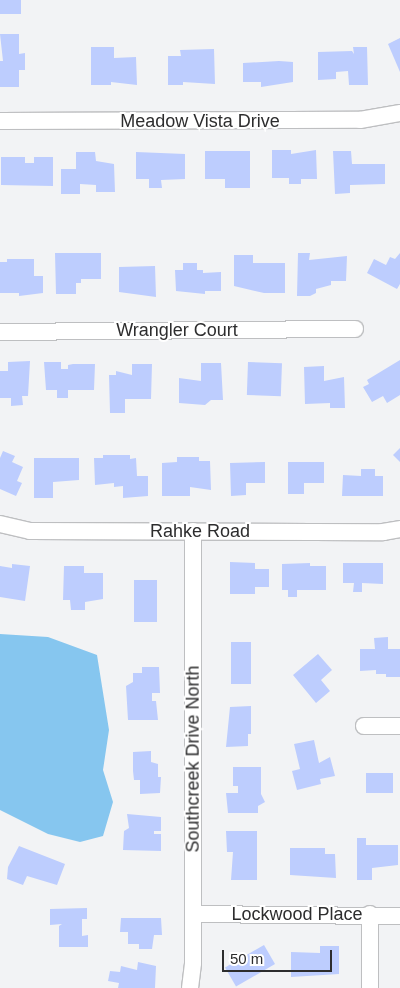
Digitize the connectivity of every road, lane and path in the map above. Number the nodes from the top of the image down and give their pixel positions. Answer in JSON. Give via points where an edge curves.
{"nodes":[{"id":1,"x":400,"y":113,"type":"edge"},
{"id":2,"x":0,"y":121,"type":"edge"},
{"id":3,"x":355,"y":329,"type":"dead end"},
{"id":4,"x":0,"y":332,"type":"edge"},
{"id":5,"x":0,"y":524,"type":"edge"},
{"id":6,"x":400,"y":529,"type":"edge"},
{"id":7,"x":193,"y":531,"type":"junction"},
{"id":8,"x":364,"y":726,"type":"dead end"},
{"id":9,"x":400,"y":726,"type":"edge"},
{"id":10,"x":193,"y":914,"type":"junction"},
{"id":11,"x":370,"y":914,"type":"junction"},
{"id":12,"x":400,"y":916,"type":"edge"},
{"id":13,"x":190,"y":988,"type":"edge"},
{"id":14,"x":370,"y":988,"type":"edge"}],
"edges":[{"from":1,"to":2,"type":"street","name":"Meadow Vista Drive","via":[[360,120]]},
{"from":3,"to":4,"type":"street","name":"Wrangler Court"},
{"from":5,"to":7,"type":"street","name":"Rahke Road","via":[[30,531]]},
{"from":6,"to":7,"type":"street","name":"Rahke Road","via":[[383,532]]},
{"from":7,"to":10,"type":"street","name":"Southcreek Drive North"},
{"from":8,"to":9,"type":"street"},
{"from":10,"to":11,"type":"street","name":"Lockwood Place"},
{"from":10,"to":13,"type":"street","name":"Southcreek Drive North"},
{"from":11,"to":12,"type":"street","name":"Lockwood Place"},
{"from":11,"to":14,"type":"street"}]}
